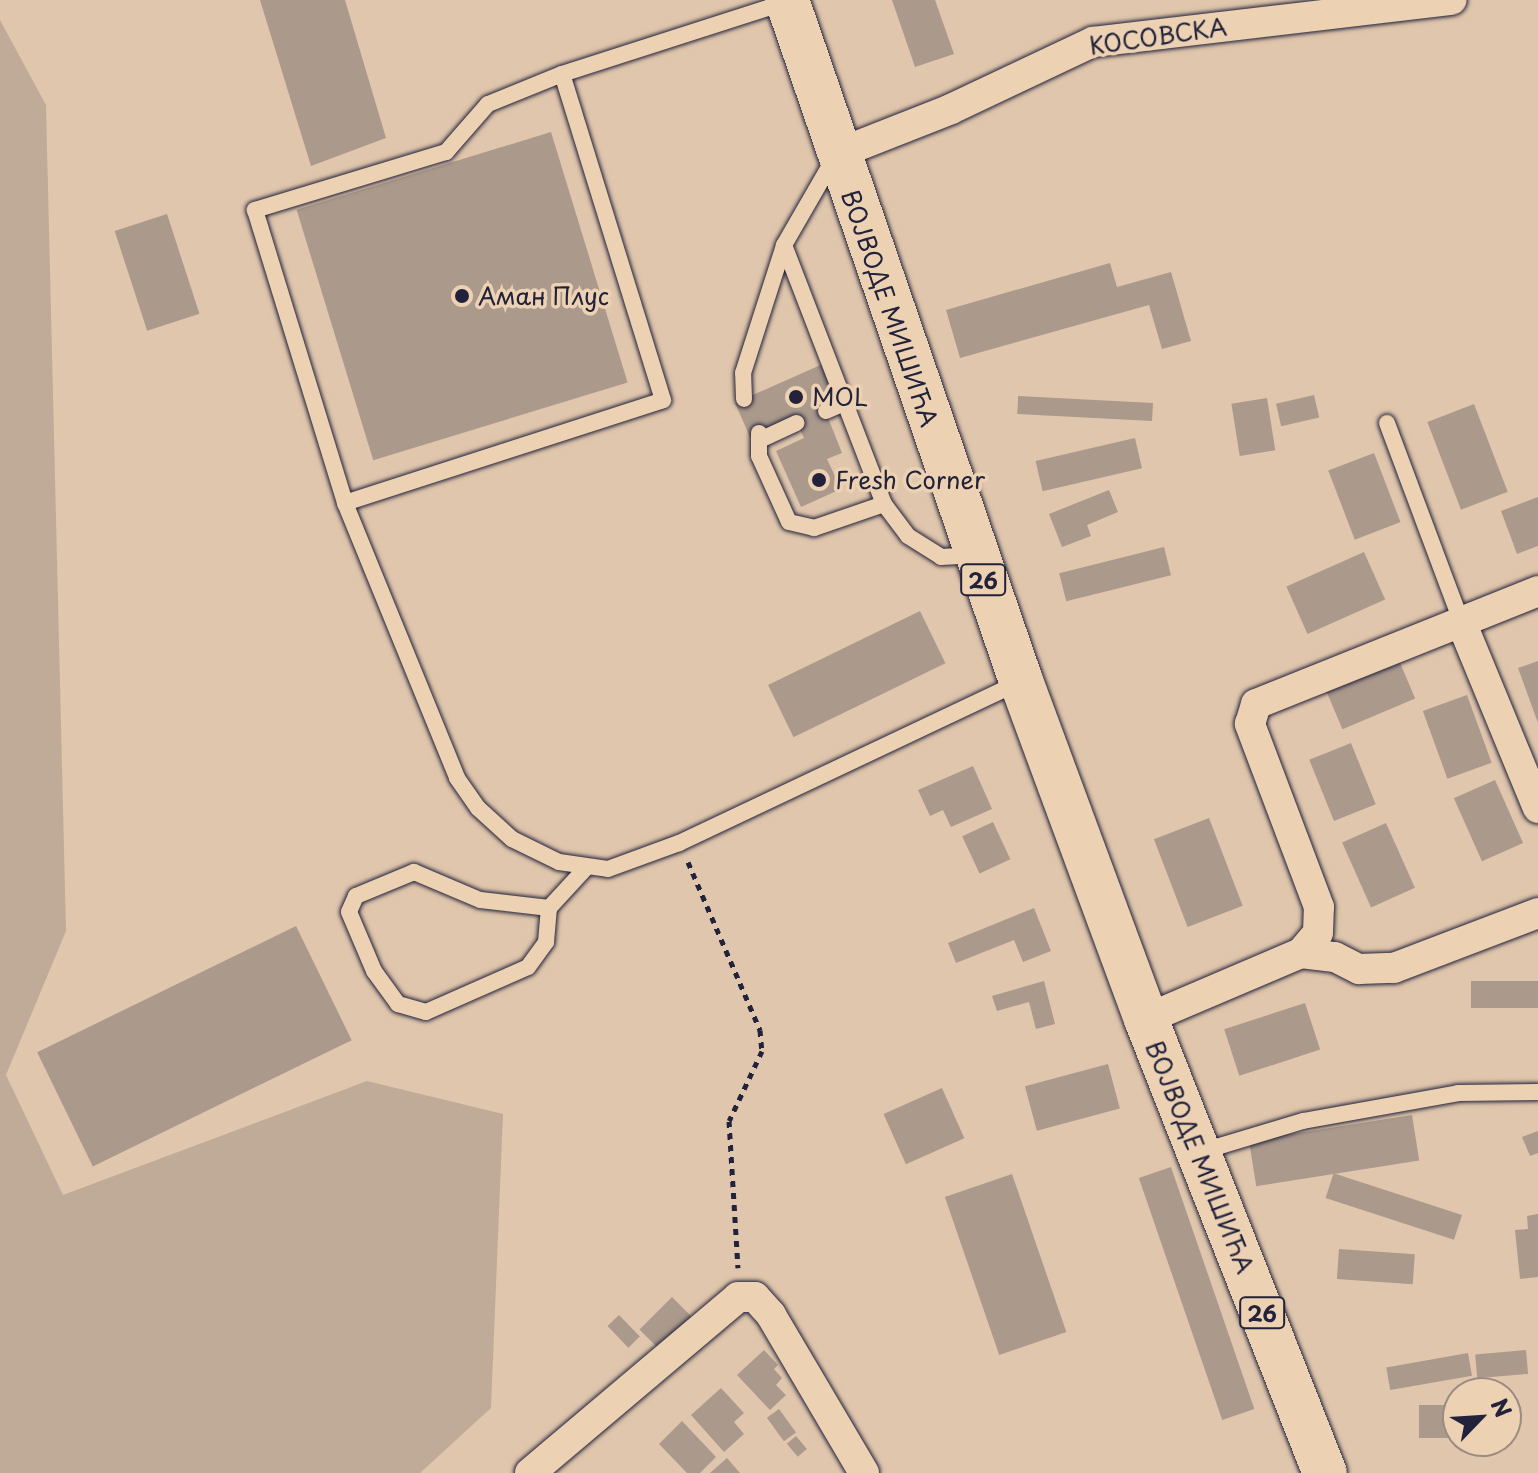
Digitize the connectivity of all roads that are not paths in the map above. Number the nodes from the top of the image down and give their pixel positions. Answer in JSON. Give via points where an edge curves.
{"nodes":[{"id":1,"x":1452,"y":0,"type":"edge"},
{"id":2,"x":787,"y":1,"type":"edge"},
{"id":3,"x":562,"y":74,"type":"junction"},
{"id":4,"x":837,"y":154,"type":"junction"},
{"id":5,"x":784,"y":245,"type":"junction"},
{"id":6,"x":744,"y":399,"type":"dead end"},
{"id":7,"x":844,"y":403,"type":"junction"},
{"id":8,"x":826,"y":411,"type":"dead end"},
{"id":9,"x":797,"y":423,"type":"dead end"},
{"id":10,"x":1387,"y":423,"type":"dead end"},
{"id":11,"x":345,"y":503,"type":"junction"},
{"id":12,"x":884,"y":504,"type":"junction"},
{"id":13,"x":974,"y":555,"type":"junction"},
{"id":14,"x":1538,"y":591,"type":"edge"},
{"id":15,"x":1462,"y":624,"type":"junction"},
{"id":16,"x":1021,"y":681,"type":"junction"},
{"id":17,"x":1538,"y":808,"type":"edge"},
{"id":18,"x":585,"y":869,"type":"junction"},
{"id":19,"x":549,"y":908,"type":"junction"},
{"id":20,"x":1538,"y":913,"type":"edge"},
{"id":21,"x":1301,"y":953,"type":"junction"},
{"id":22,"x":1146,"y":1019,"type":"junction"},
{"id":23,"x":1538,"y":1092,"type":"edge"},
{"id":24,"x":1199,"y":1152,"type":"junction"},
{"id":25,"x":1317,"y":1471,"type":"edge"},
{"id":26,"x":530,"y":1473,"type":"edge"},
{"id":27,"x":864,"y":1473,"type":"edge"}],
"edges":[{"from":1,"to":4,"type":"street","name":"КОСОВСКА","via":[[1093,42],[951,109]]},
{"from":2,"to":3,"type":"lane"},
{"from":2,"to":4,"type":"main road","name":"ВОЈВОДЕ МИШИЋА","number":"26"},
{"from":3,"to":11,"type":"lane","via":[[488,104],[446,152],[255,210]]},
{"from":3,"to":11,"type":"lane","via":[[663,400]]},
{"from":4,"to":5,"type":"lane"},
{"from":4,"to":13,"type":"main road","name":"ВОЈВОДЕ МИШИЋА","number":"26"},
{"from":5,"to":6,"type":"lane","via":[[743,373]]},
{"from":5,"to":7,"type":"lane"},
{"from":7,"to":8,"type":"lane"},
{"from":7,"to":12,"type":"lane"},
{"from":9,"to":12,"type":"lane","via":[[761,436],[759,456],[789,522],[814,528]]},
{"from":10,"to":15,"type":"lane"},
{"from":11,"to":18,"type":"lane","via":[[457,778],[478,808],[512,839]]},
{"from":12,"to":13,"type":"lane","via":[[908,536],[941,557]]},
{"from":13,"to":16,"type":"main road","name":"ВОЈВОДЕ МИШИЋА","number":"26"},
{"from":14,"to":15,"type":"street"},
{"from":15,"to":17,"type":"street"},
{"from":15,"to":21,"type":"street","via":[[1256,704],[1250,724],[1319,907],[1318,933]]},
{"from":16,"to":18,"type":"lane","via":[[679,843],[608,869]]},
{"from":16,"to":22,"type":"main road","name":"ВОЈВОДЕ МИШИЋА","number":"26"},
{"from":18,"to":19,"type":"lane"},
{"from":19,"to":19,"type":"lane","via":[[480,900],[408,872],[356,896],[349,912],[374,971],[398,1004],[420,1012],[528,967],[546,942]]},
{"from":20,"to":21,"type":"street","via":[[1394,968],[1359,969],[1335,957]]},
{"from":21,"to":22,"type":"street","name":"ВОЈВОДЕ МИШИЋА"},
{"from":22,"to":24,"type":"main road","name":"ВОЈВОДЕ МИШИЋА","number":"26"},
{"from":23,"to":24,"type":"lane","via":[[1458,1093],[1303,1121]]},
{"from":24,"to":25,"type":"main road","name":"ВОЈВОДЕ МИШИЋА","number":"26"},
{"from":26,"to":27,"type":"street","via":[[738,1297],[755,1297],[771,1315]]}]}
